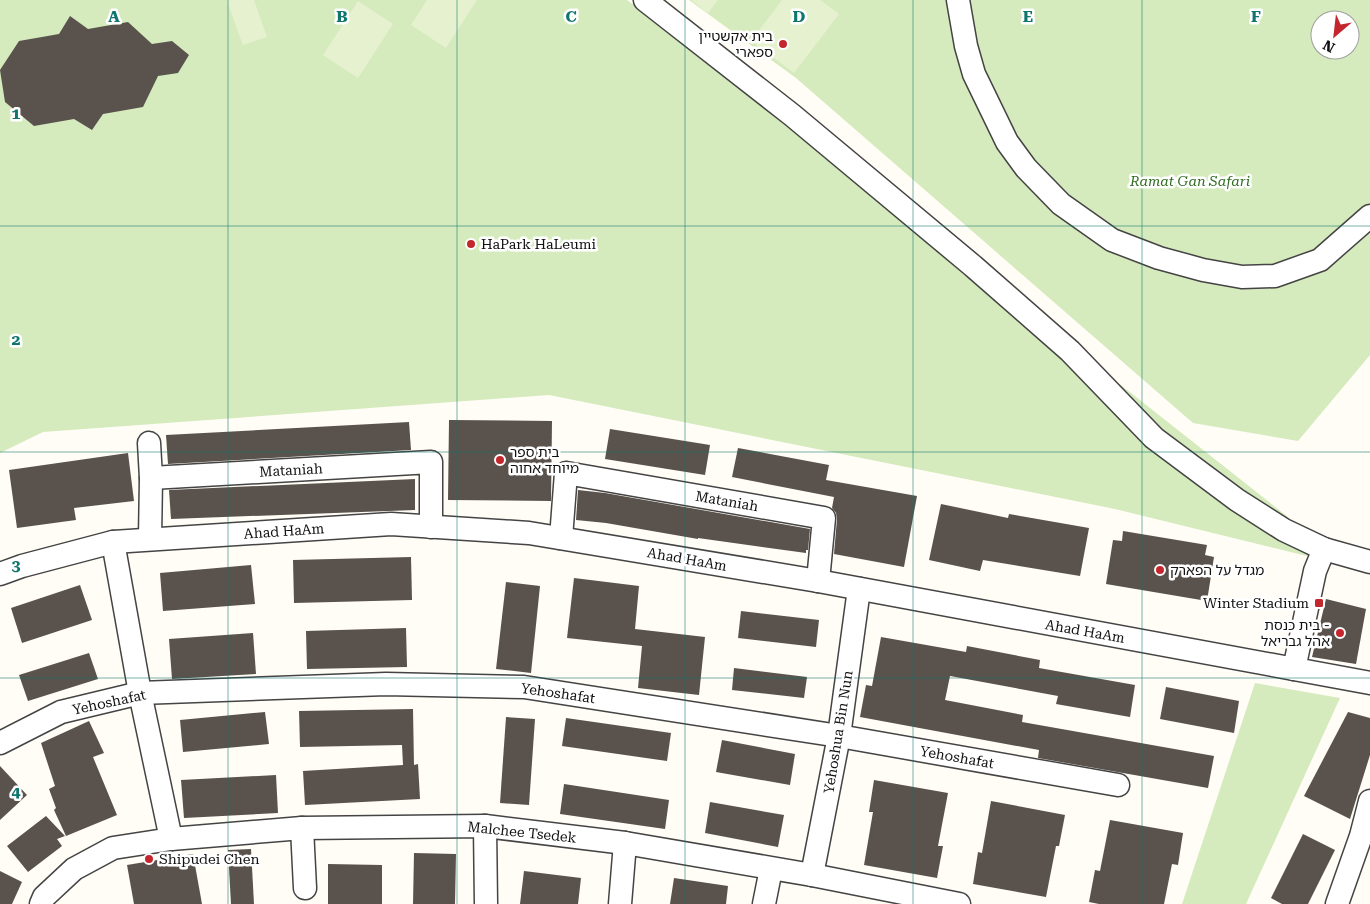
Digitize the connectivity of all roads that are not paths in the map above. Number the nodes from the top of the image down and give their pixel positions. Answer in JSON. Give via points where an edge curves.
{"nodes":[{"id":1,"x":645,"y":0,"type":"edge"},
{"id":2,"x":958,"y":0,"type":"edge"},
{"id":3,"x":1370,"y":216,"type":"edge"},
{"id":4,"x":148,"y":443,"type":"dead end"},
{"id":5,"x":151,"y":478,"type":"junction"},
{"id":6,"x":431,"y":527,"type":"junction"},
{"id":7,"x":561,"y":538,"type":"junction"},
{"id":8,"x":150,"y":539,"type":"junction"},
{"id":9,"x":114,"y":542,"type":"junction"},
{"id":10,"x":1324,"y":549,"type":"junction"},
{"id":11,"x":1370,"y":562,"type":"edge"},
{"id":12,"x":0,"y":574,"type":"edge"},
{"id":13,"x":818,"y":581,"type":"junction"},
{"id":14,"x":859,"y":589,"type":"junction"},
{"id":15,"x":1294,"y":669,"type":"junction"},
{"id":16,"x":1370,"y":683,"type":"edge"},
{"id":17,"x":140,"y":693,"type":"junction"},
{"id":18,"x":839,"y":736,"type":"junction"},
{"id":19,"x":0,"y":743,"type":"edge"},
{"id":20,"x":1118,"y":785,"type":"dead end"},
{"id":21,"x":1370,"y":801,"type":"edge"},
{"id":22,"x":485,"y":826,"type":"junction"},
{"id":23,"x":302,"y":828,"type":"junction"},
{"id":24,"x":171,"y":838,"type":"junction"},
{"id":25,"x":625,"y":843,"type":"junction"},
{"id":26,"x":771,"y":869,"type":"junction"},
{"id":27,"x":812,"y":875,"type":"junction"},
{"id":28,"x":305,"y":888,"type":"dead end"},
{"id":29,"x":41,"y":904,"type":"edge"},
{"id":30,"x":486,"y":904,"type":"edge"},
{"id":31,"x":620,"y":904,"type":"edge"},
{"id":32,"x":764,"y":904,"type":"edge"},
{"id":33,"x":959,"y":904,"type":"edge"},
{"id":34,"x":1338,"y":904,"type":"edge"}],
"edges":[{"from":1,"to":10,"type":"street","via":[[792,115],[973,266],[1070,352],[1154,438],[1238,500],[1284,530]]},
{"from":2,"to":3,"type":"street","via":[[974,74],[1007,142],[1026,168],[1062,204],[1112,240],[1203,270],[1242,277],[1275,276],[1320,260]]},
{"from":4,"to":5,"type":"street"},
{"from":5,"to":6,"type":"street","name":"Mataniah","via":[[431,462]]},
{"from":5,"to":8,"type":"street"},
{"from":6,"to":7,"type":"street","name":"Ahad HaAm"},
{"from":6,"to":8,"type":"street","name":"Ahad HaAm","via":[[391,524]]},
{"from":7,"to":13,"type":"street","name":"Ahad HaAm"},
{"from":7,"to":13,"type":"street","name":"Mataniah","via":[[566,473],[824,518]]},
{"from":8,"to":9,"type":"street","name":"Ahad HaAm"},
{"from":9,"to":12,"type":"street","name":"Ahad HaAm"},
{"from":9,"to":17,"type":"street"},
{"from":10,"to":11,"type":"street"},
{"from":10,"to":15,"type":"street","via":[[1315,571]]},
{"from":13,"to":14,"type":"street","name":"Ahad HaAm"},
{"from":14,"to":15,"type":"street","name":"Ahad HaAm"},
{"from":14,"to":18,"type":"street","name":"Yehoshua Bin Nun"},
{"from":15,"to":16,"type":"street","name":"Ahad HaAm"},
{"from":17,"to":18,"type":"street","name":"Yehoshafat","via":[[386,684],[524,688]]},
{"from":17,"to":19,"type":"street","name":"Yehoshafat","via":[[61,712]]},
{"from":17,"to":24,"type":"street"},
{"from":18,"to":20,"type":"street","name":"Yehoshafat"},
{"from":18,"to":27,"type":"street","name":"Yehoshua Bin Nun"},
{"from":21,"to":34,"type":"street"},
{"from":22,"to":23,"type":"street","name":"Malchee Tsedek"},
{"from":22,"to":25,"type":"street","name":"Malchee Tsedek"},
{"from":22,"to":30,"type":"street"},
{"from":23,"to":24,"type":"street","name":"Malchee Tsedek"},
{"from":23,"to":28,"type":"street"},
{"from":24,"to":29,"type":"street","name":"Malchee Tsedek","via":[[113,848],[74,869],[44,897]]},
{"from":25,"to":26,"type":"street","name":"Malchee Tsedek"},
{"from":25,"to":31,"type":"street"},
{"from":26,"to":27,"type":"street","name":"Malchee Tsedek"},
{"from":26,"to":32,"type":"street"},
{"from":27,"to":33,"type":"street","name":"Malchee Tsedek"}]}
